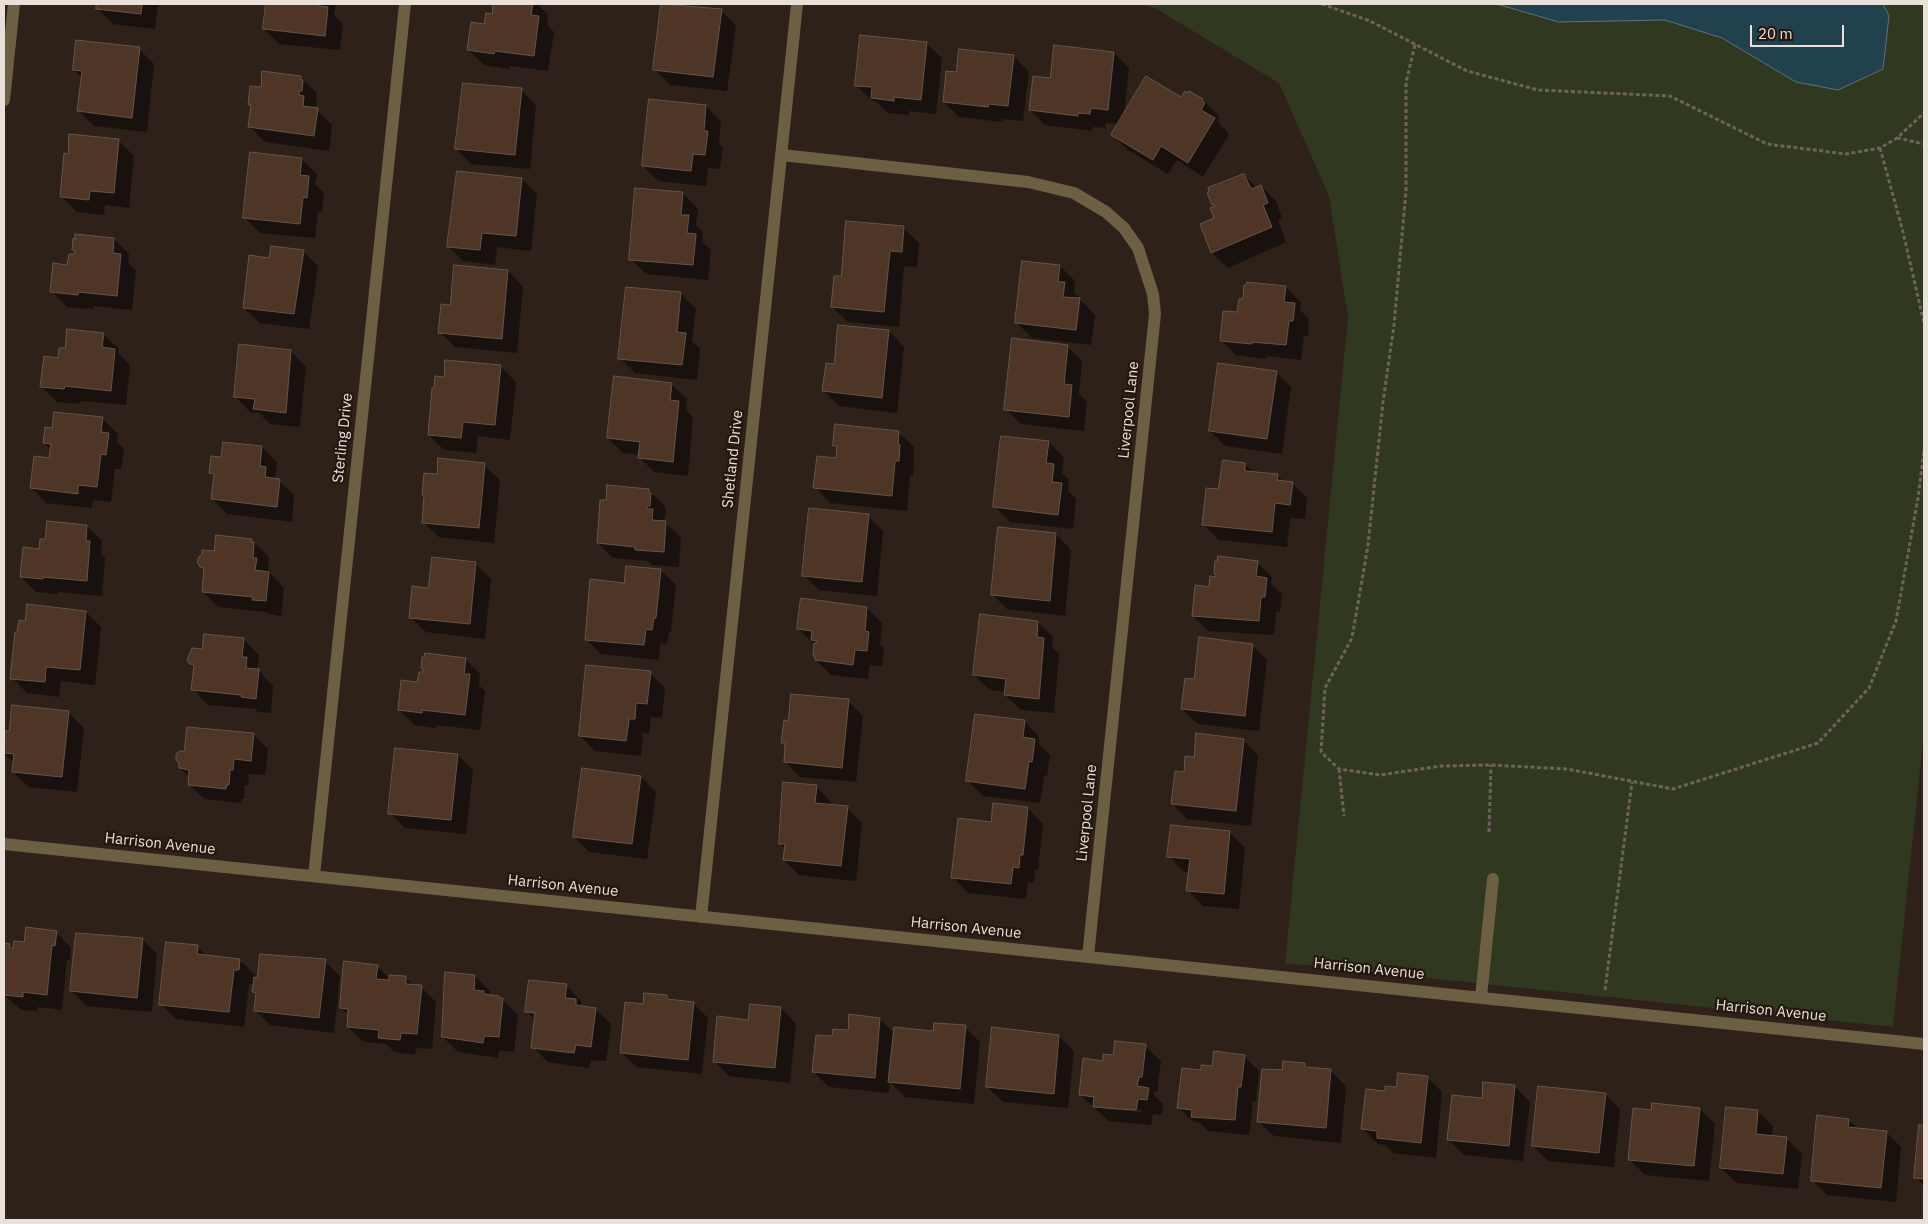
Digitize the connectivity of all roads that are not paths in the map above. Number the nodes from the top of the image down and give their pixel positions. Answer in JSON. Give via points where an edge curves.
{"nodes":[{"id":1,"x":14,"y":4,"type":"edge"},
{"id":2,"x":404,"y":4,"type":"edge"},
{"id":3,"x":797,"y":4,"type":"edge"},
{"id":4,"x":4,"y":100,"type":"edge"},
{"id":5,"x":782,"y":156,"type":"junction"},
{"id":6,"x":4,"y":844,"type":"edge"},
{"id":7,"x":314,"y":876,"type":"junction"},
{"id":8,"x":1493,"y":878,"type":"dead end"},
{"id":9,"x":702,"y":917,"type":"junction"},
{"id":10,"x":1088,"y":956,"type":"junction"},
{"id":11,"x":1481,"y":997,"type":"junction"},
{"id":12,"x":1924,"y":1044,"type":"edge"}],
"edges":[{"from":1,"to":4,"type":"street"},
{"from":2,"to":7,"type":"street","name":"Sterling Drive"},
{"from":3,"to":5,"type":"street","name":"Shetland Drive"},
{"from":5,"to":9,"type":"street","name":"Shetland Drive"},
{"from":5,"to":10,"type":"street","name":"Liverpool Lane","via":[[1028,182],[1074,193],[1106,212],[1124,228],[1138,248],[1153,294],[1155,314]]},
{"from":6,"to":7,"type":"street","name":"Harrison Avenue"},
{"from":7,"to":9,"type":"street","name":"Harrison Avenue"},
{"from":8,"to":11,"type":"street"},
{"from":9,"to":10,"type":"street","name":"Harrison Avenue"},
{"from":10,"to":11,"type":"street","name":"Harrison Avenue"},
{"from":11,"to":12,"type":"street","name":"Harrison Avenue"}]}
